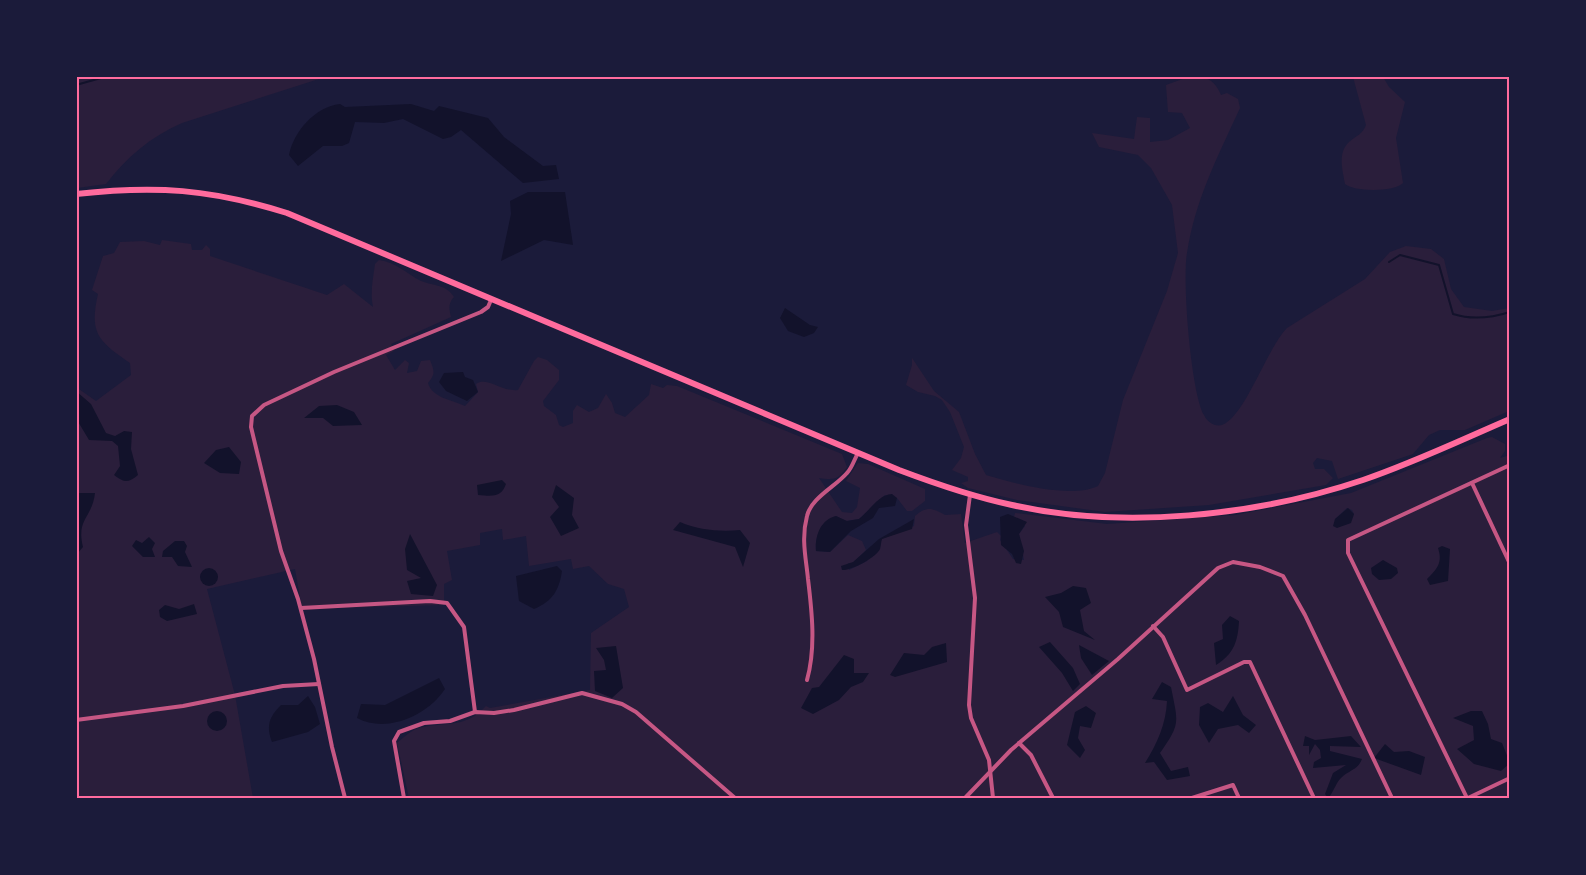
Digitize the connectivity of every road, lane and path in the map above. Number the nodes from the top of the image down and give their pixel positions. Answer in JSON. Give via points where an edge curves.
{"nodes":[{"id":1,"x":76,"y":194,"type":"edge"},
{"id":2,"x":491,"y":300,"type":"junction"},
{"id":3,"x":1509,"y":419,"type":"edge"},
{"id":4,"x":858,"y":453,"type":"junction"},
{"id":5,"x":1509,"y":465,"type":"edge"},
{"id":6,"x":1472,"y":483,"type":"junction"},
{"id":7,"x":970,"y":495,"type":"junction"},
{"id":8,"x":1509,"y":564,"type":"edge"},
{"id":9,"x":301,"y":608,"type":"junction"},
{"id":10,"x":1152,"y":626,"type":"junction"},
{"id":11,"x":807,"y":680,"type":"dead end"},
{"id":12,"x":319,"y":684,"type":"junction"},
{"id":13,"x":476,"y":712,"type":"junction"},
{"id":14,"x":76,"y":720,"type":"edge"},
{"id":15,"x":1019,"y":743,"type":"junction"},
{"id":16,"x":990,"y":774,"type":"junction"},
{"id":17,"x":1509,"y":778,"type":"edge"},
{"id":18,"x":345,"y":798,"type":"edge"},
{"id":19,"x":404,"y":798,"type":"edge"},
{"id":20,"x":735,"y":798,"type":"edge"},
{"id":21,"x":965,"y":798,"type":"edge"},
{"id":22,"x":993,"y":798,"type":"edge"},
{"id":23,"x":1053,"y":798,"type":"edge"},
{"id":24,"x":1192,"y":798,"type":"edge"},
{"id":25,"x":1239,"y":798,"type":"edge"},
{"id":26,"x":1314,"y":798,"type":"edge"},
{"id":27,"x":1392,"y":798,"type":"edge"},
{"id":28,"x":1467,"y":798,"type":"edge"}],
"edges":[{"from":1,"to":2,"type":"main road","via":[[143,188],[210,192],[245,200],[314,224]]},
{"from":2,"to":4,"type":"main road"},
{"from":2,"to":9,"type":"street","via":[[481,312],[334,372],[264,405],[252,416],[251,427],[281,552]]},
{"from":3,"to":7,"type":"main road","via":[[1362,481],[1307,496],[1221,511],[1106,518],[1013,506]]},
{"from":4,"to":7,"type":"main road"},
{"from":4,"to":11,"type":"street","via":[[849,471],[814,503],[807,515],[803,558],[812,624]]},
{"from":5,"to":6,"type":"street"},
{"from":6,"to":8,"type":"street"},
{"from":6,"to":28,"type":"street","via":[[1348,540],[1348,553]]},
{"from":7,"to":16,"type":"street","via":[[966,525],[975,598],[969,705],[989,760]]},
{"from":9,"to":12,"type":"street"},
{"from":9,"to":13,"type":"street","via":[[410,601],[447,603],[464,627]]},
{"from":10,"to":15,"type":"street"},
{"from":10,"to":26,"type":"street","via":[[1163,637],[1187,690],[1250,662]]},
{"from":10,"to":27,"type":"street","via":[[1218,568],[1233,562],[1283,576]]},
{"from":12,"to":14,"type":"street","via":[[283,686],[183,706]]},
{"from":12,"to":18,"type":"street"},
{"from":13,"to":19,"type":"street","via":[[399,732],[394,741]]},
{"from":13,"to":20,"type":"street","via":[[494,713],[582,693],[598,695],[636,712]]},
{"from":15,"to":16,"type":"street"},
{"from":15,"to":23,"type":"street","via":[[1031,755]]},
{"from":16,"to":21,"type":"street"},
{"from":16,"to":22,"type":"street"},
{"from":17,"to":28,"type":"street"},
{"from":24,"to":25,"type":"street","via":[[1233,785]]}]}
